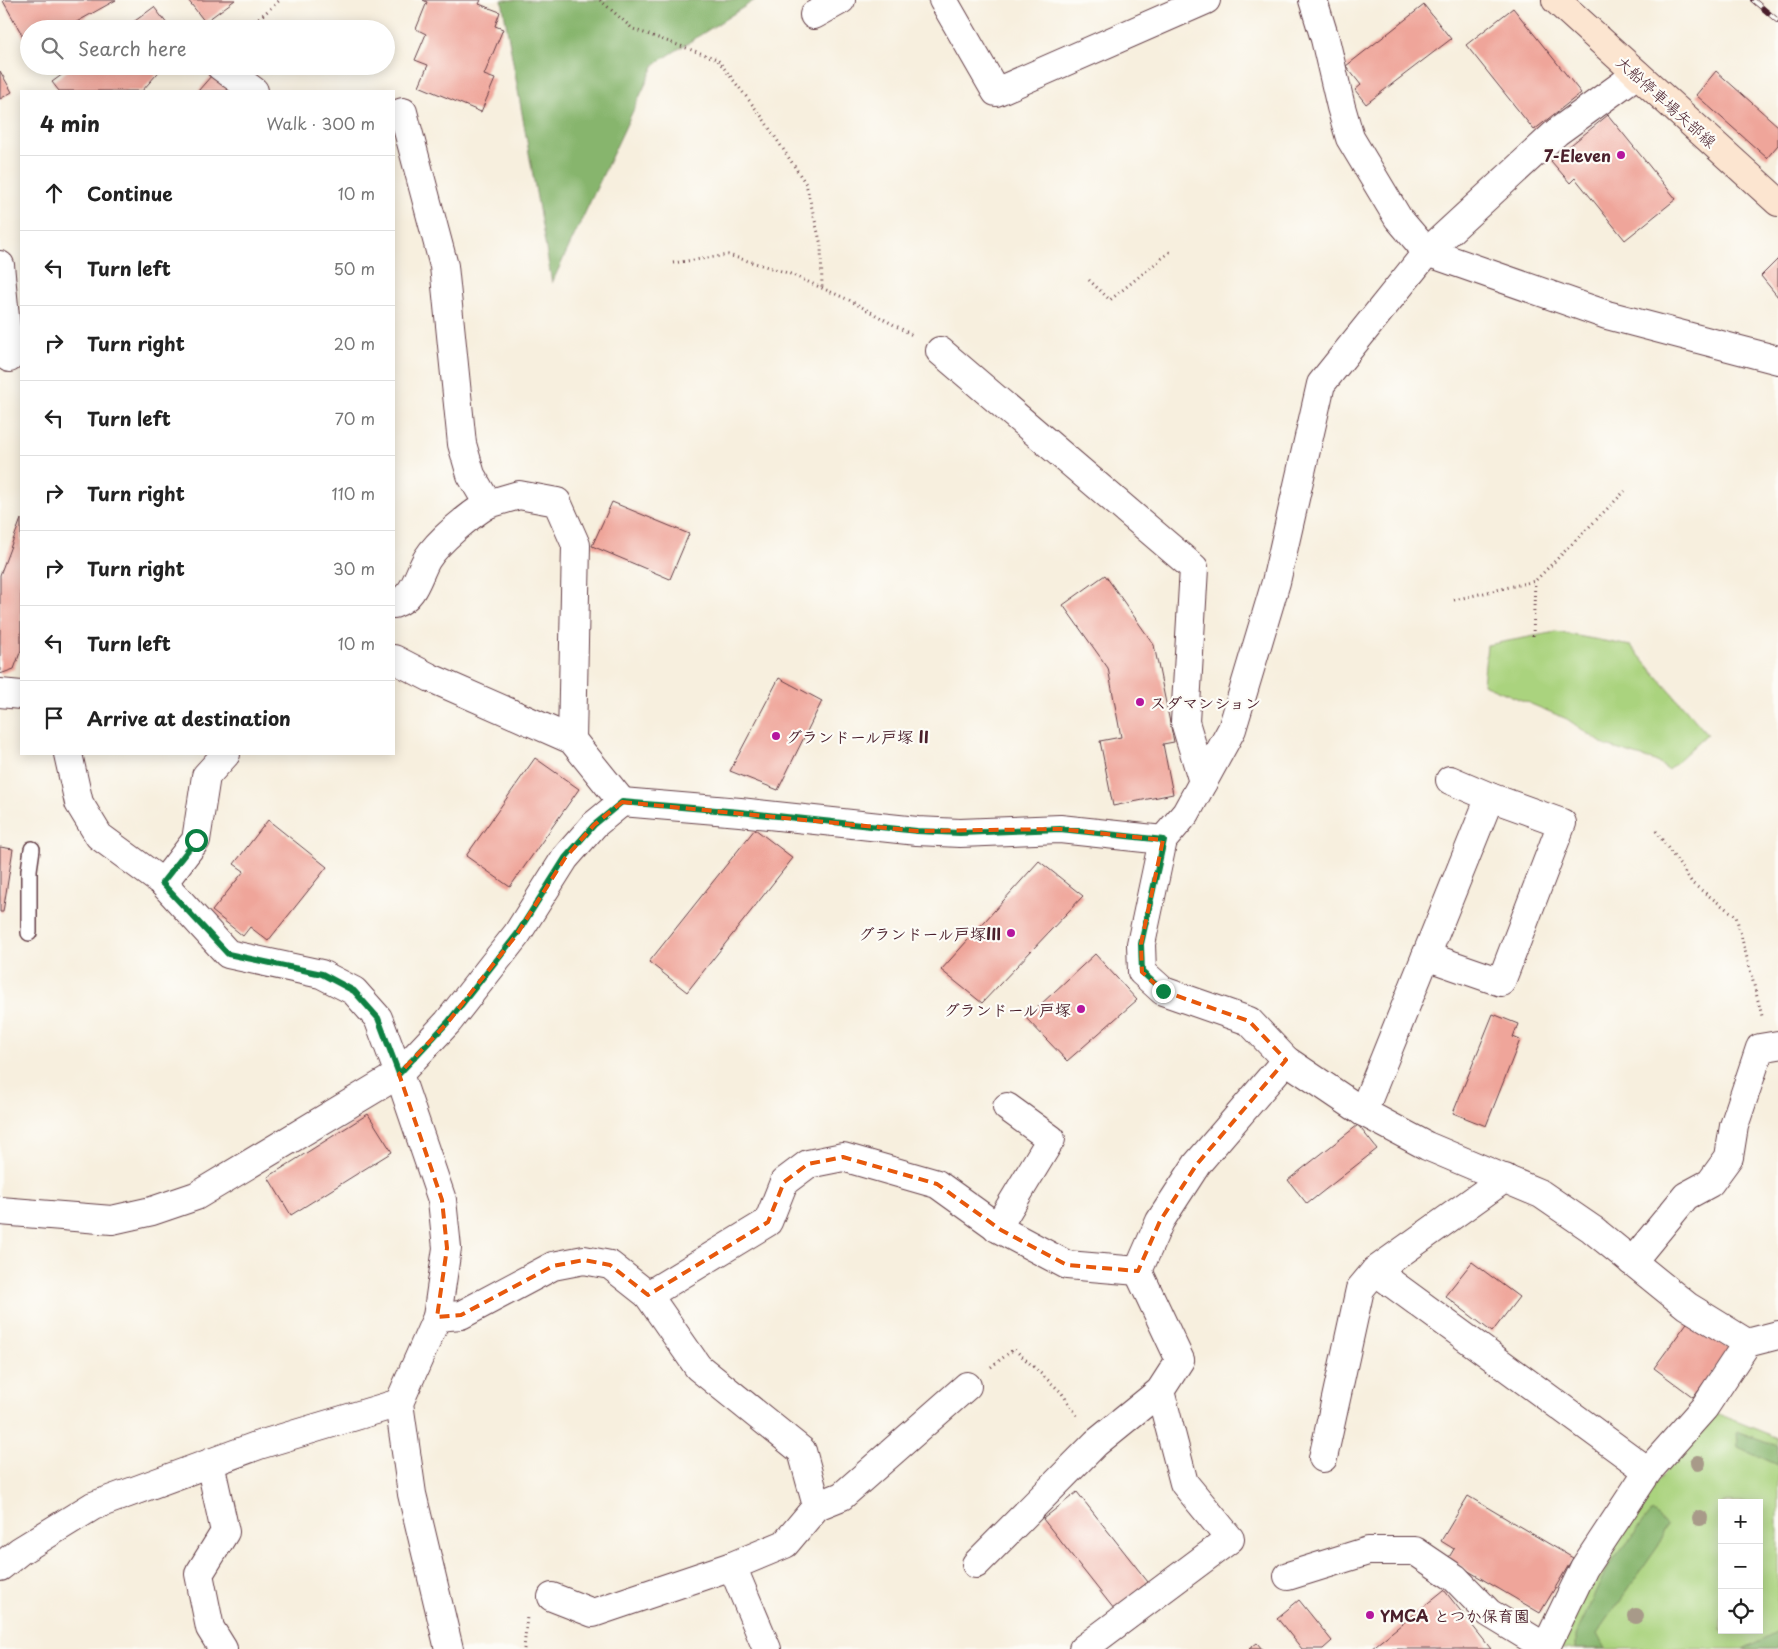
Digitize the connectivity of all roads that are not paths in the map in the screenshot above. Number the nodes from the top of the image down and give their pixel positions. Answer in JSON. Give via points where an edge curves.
{"nodes":[{"id":1,"x":842,"y":0,"type":"edge"},
{"id":2,"x":943,"y":0,"type":"edge"},
{"id":3,"x":1206,"y":0,"type":"edge"},
{"id":4,"x":1313,"y":0,"type":"edge"},
{"id":5,"x":1556,"y":0,"type":"edge"},
{"id":6,"x":814,"y":15,"type":"dead end"},
{"id":7,"x":1637,"y":74,"type":"junction"},
{"id":8,"x":232,"y":75,"type":"edge"},
{"id":9,"x":253,"y":90,"type":"edge"},
{"id":10,"x":395,"y":114,"type":"edge"},
{"id":11,"x":1778,"y":202,"type":"edge"},
{"id":12,"x":1426,"y":252,"type":"junction"},
{"id":13,"x":0,"y":266,"type":"edge"},
{"id":14,"x":940,"y":351,"type":"road end"},
{"id":15,"x":1778,"y":360,"type":"edge"},
{"id":16,"x":10,"y":362,"type":"edge"},
{"id":17,"x":488,"y":504,"type":"junction"},
{"id":18,"x":395,"y":604,"type":"edge"},
{"id":19,"x":395,"y":660,"type":"edge"},
{"id":20,"x":0,"y":692,"type":"edge"},
{"id":21,"x":20,"y":695,"type":"edge"},
{"id":22,"x":572,"y":740,"type":"junction"},
{"id":23,"x":68,"y":755,"type":"edge"},
{"id":24,"x":225,"y":755,"type":"edge"},
{"id":25,"x":1450,"y":780,"type":"dead end"},
{"id":26,"x":1203,"y":782,"type":"junction"},
{"id":27,"x":1490,"y":797,"type":"junction"},
{"id":28,"x":622,"y":802,"type":"junction"},
{"id":29,"x":1164,"y":840,"type":"junction"},
{"id":30,"x":32,"y":849,"type":"dead end"},
{"id":31,"x":162,"y":883,"type":"junction"},
{"id":32,"x":29,"y":933,"type":"dead end"},
{"id":33,"x":1426,"y":956,"type":"junction"},
{"id":34,"x":1769,"y":1046,"type":"edge"},
{"id":35,"x":1286,"y":1060,"type":"junction"},
{"id":36,"x":399,"y":1074,"type":"junction"},
{"id":37,"x":1007,"y":1106,"type":"dead end"},
{"id":38,"x":1363,"y":1112,"type":"junction"},
{"id":39,"x":1506,"y":1178,"type":"junction"},
{"id":40,"x":0,"y":1211,"type":"edge"},
{"id":41,"x":997,"y":1228,"type":"junction"},
{"id":42,"x":1632,"y":1262,"type":"junction"},
{"id":43,"x":1138,"y":1271,"type":"junction"},
{"id":44,"x":1375,"y":1271,"type":"junction"},
{"id":45,"x":648,"y":1295,"type":"junction"},
{"id":46,"x":438,"y":1317,"type":"junction"},
{"id":47,"x":1778,"y":1335,"type":"edge"},
{"id":48,"x":1747,"y":1343,"type":"junction"},
{"id":49,"x":967,"y":1386,"type":"road end"},
{"id":50,"x":1160,"y":1391,"type":"junction"},
{"id":51,"x":399,"y":1403,"type":"junction"},
{"id":52,"x":1323,"y":1458,"type":"dead end"},
{"id":53,"x":210,"y":1463,"type":"junction"},
{"id":54,"x":1648,"y":1471,"type":"junction"},
{"id":55,"x":817,"y":1506,"type":"junction"},
{"id":56,"x":976,"y":1564,"type":"dead end"},
{"id":57,"x":732,"y":1566,"type":"junction"},
{"id":58,"x":0,"y":1567,"type":"edge"},
{"id":59,"x":1288,"y":1576,"type":"dead end"},
{"id":60,"x":552,"y":1597,"type":"dead end"},
{"id":61,"x":1545,"y":1648,"type":"edge"},
{"id":62,"x":223,"y":1649,"type":"edge"},
{"id":63,"x":448,"y":1649,"type":"edge"},
{"id":64,"x":768,"y":1649,"type":"edge"},
{"id":65,"x":1083,"y":1649,"type":"edge"}],
"edges":[{"from":1,"to":6,"type":"street"},
{"from":2,"to":3,"type":"street","via":[[996,92]]},
{"from":4,"to":12,"type":"street","via":[[1350,138],[1398,218]]},
{"from":5,"to":7,"type":"main road","name":"大船停車場矢部線"},
{"from":7,"to":11,"type":"main road","name":"大船停車場矢部線"},
{"from":7,"to":12,"type":"street","via":[[1557,132]]},
{"from":8,"to":9,"type":"street"},
{"from":10,"to":17,"type":"street","via":[[402,112],[444,266],[462,444],[472,475]]},
{"from":12,"to":15,"type":"street","via":[[1608,315]]},
{"from":12,"to":26,"type":"street","via":[[1321,384],[1276,582],[1232,729]]},
{"from":13,"to":16,"type":"street"},
{"from":14,"to":26,"type":"street","via":[[1194,568],[1185,722]]},
{"from":17,"to":18,"type":"street","via":[[467,517],[428,558],[415,586],[402,601]]},
{"from":17,"to":22,"type":"street","via":[[519,495],[557,502],[576,544]]},
{"from":19,"to":22,"type":"street"},
{"from":20,"to":21,"type":"street"},
{"from":22,"to":28,"type":"street"},
{"from":23,"to":31,"type":"street","via":[[78,803],[98,836]]},
{"from":24,"to":31,"type":"street","via":[[206,776],[196,840]]},
{"from":25,"to":27,"type":"street"},
{"from":26,"to":29,"type":"street","via":[[1186,813]]},
{"from":27,"to":33,"type":"street"},
{"from":27,"to":33,"type":"street","via":[[1562,823],[1501,982]]},
{"from":28,"to":29,"type":"street","via":[[917,831],[960,833],[1060,829]]},
{"from":28,"to":36,"type":"street","via":[[594,825],[565,858],[517,934],[448,1022]]},
{"from":29,"to":35,"type":"street","via":[[1141,944],[1142,972],[1163,991],[1249,1021]]},
{"from":30,"to":32,"type":"lane"},
{"from":31,"to":36,"type":"street","via":[[228,954],[322,974],[354,991],[378,1018]]},
{"from":33,"to":38,"type":"street"},
{"from":34,"to":42,"type":"street","via":[[1734,1126],[1729,1158],[1710,1184],[1686,1196]]},
{"from":35,"to":38,"type":"street"},
{"from":35,"to":43,"type":"street","via":[[1197,1164],[1160,1221]]},
{"from":36,"to":40,"type":"street","via":[[196,1196],[112,1220]]},
{"from":36,"to":46,"type":"street","via":[[442,1200],[447,1248]]},
{"from":37,"to":41,"type":"street","via":[[1051,1139]]},
{"from":38,"to":39,"type":"street","via":[[1427,1146]]},
{"from":39,"to":42,"type":"street","via":[[1541,1194]]},
{"from":39,"to":44,"type":"street"},
{"from":41,"to":43,"type":"street","via":[[1067,1264]]},
{"from":41,"to":45,"type":"street","via":[[936,1184],[843,1157],[808,1164],[784,1182],[768,1222]]},
{"from":42,"to":48,"type":"street","via":[[1688,1306]]},
{"from":43,"to":50,"type":"street","via":[[1180,1360]]},
{"from":44,"to":52,"type":"street","via":[[1360,1289]]},
{"from":44,"to":54,"type":"street"},
{"from":45,"to":46,"type":"street","via":[[610,1265],[584,1260],[553,1266],[461,1315]]},
{"from":45,"to":55,"type":"street","via":[[698,1367],[802,1451]]},
{"from":46,"to":51,"type":"street"},
{"from":47,"to":48,"type":"street"},
{"from":48,"to":54,"type":"street","via":[[1704,1408]]},
{"from":49,"to":55,"type":"street","via":[[842,1496]]},
{"from":50,"to":56,"type":"street","via":[[1096,1443]]},
{"from":50,"to":65,"type":"street","via":[[1184,1483],[1230,1539]]},
{"from":51,"to":53,"type":"street"},
{"from":51,"to":63,"type":"street","via":[[412,1494]]},
{"from":53,"to":58,"type":"street","via":[[93,1506]]},
{"from":53,"to":62,"type":"street","via":[[225,1532],[199,1574],[210,1628]]},
{"from":54,"to":61,"type":"street","via":[[1584,1568]]},
{"from":55,"to":57,"type":"street","via":[[784,1544]]},
{"from":57,"to":60,"type":"street","via":[[592,1613]]},
{"from":57,"to":64,"type":"street"},
{"from":59,"to":61,"type":"street","via":[[1368,1551],[1415,1551],[1455,1578],[1489,1612]]}]}
